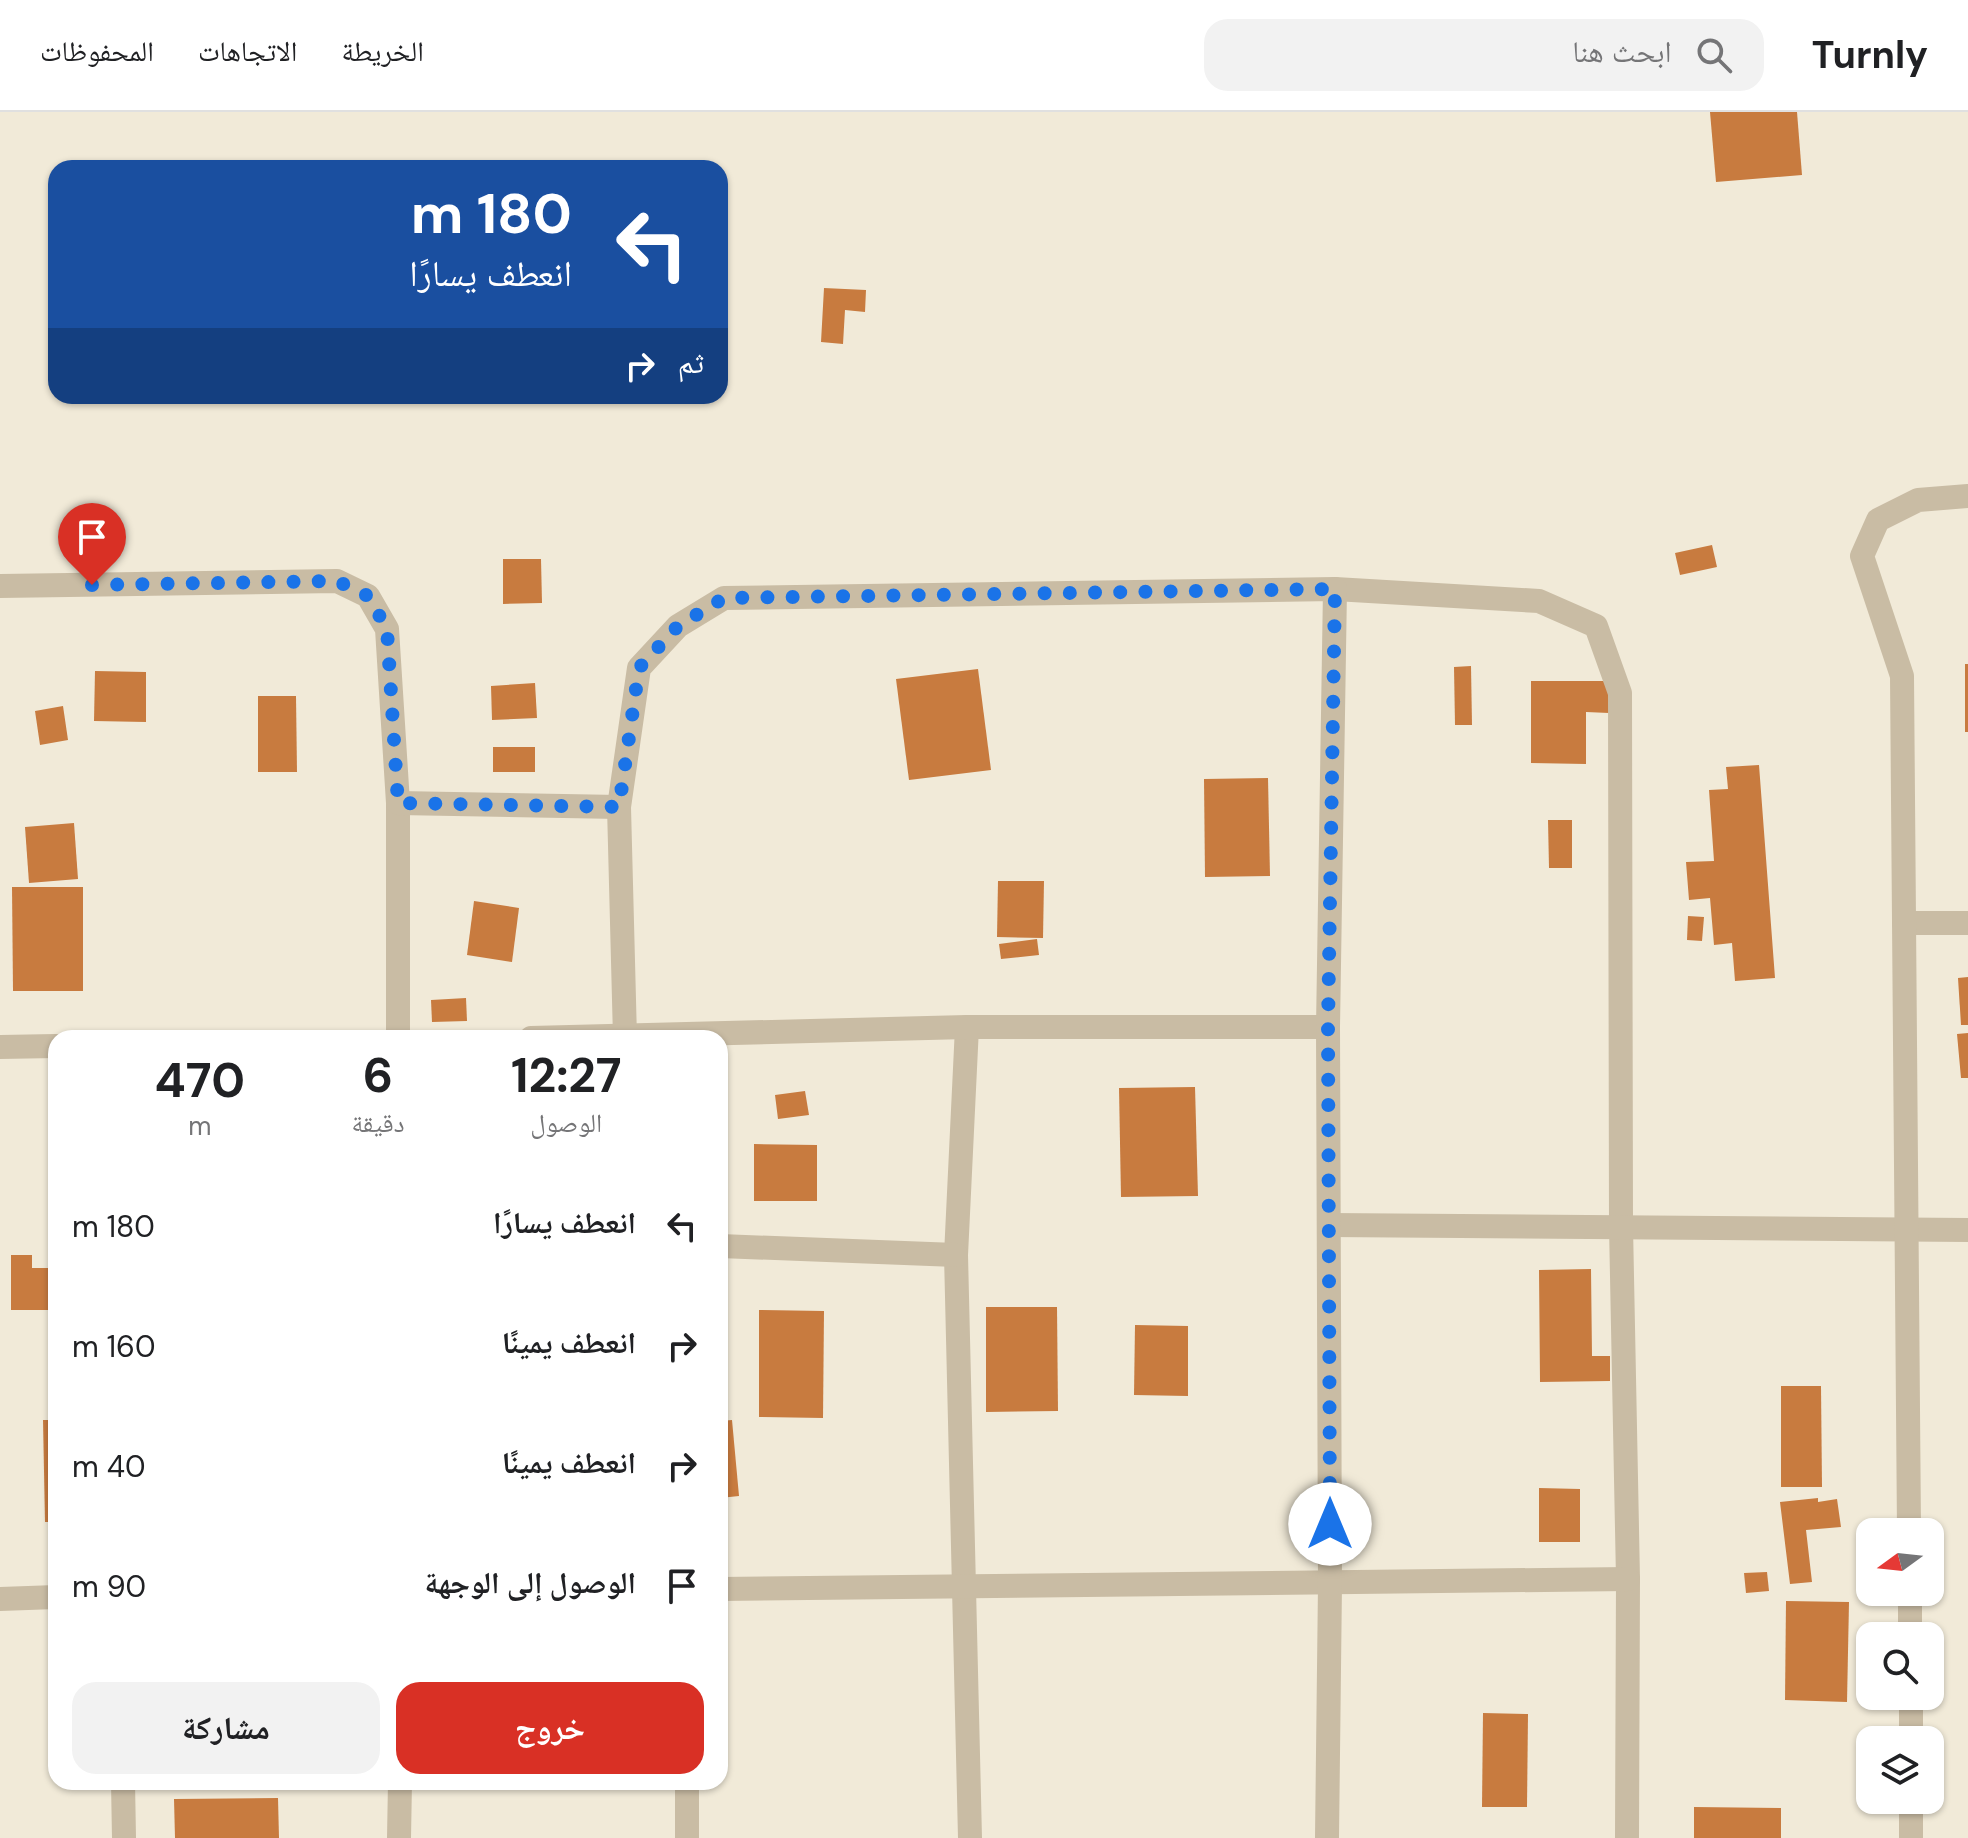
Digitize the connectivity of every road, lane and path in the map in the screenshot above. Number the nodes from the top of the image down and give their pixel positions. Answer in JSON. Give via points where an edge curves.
{"nodes":[{"id":1,"x":1968,"y":496,"type":"edge"},
{"id":2,"x":0,"y":586,"type":"edge"},
{"id":3,"x":1335,"y":589,"type":"junction"},
{"id":4,"x":398,"y":803,"type":"junction"},
{"id":5,"x":619,"y":807,"type":"junction"},
{"id":6,"x":1904,"y":923,"type":"junction"},
{"id":7,"x":1968,"y":923,"type":"edge"},
{"id":8,"x":967,"y":1027,"type":"junction"},
{"id":9,"x":1328,"y":1027,"type":"junction"},
{"id":10,"x":398,"y":1030,"type":"edge"},
{"id":11,"x":625,"y":1030,"type":"edge"},
{"id":12,"x":728,"y":1034,"type":"edge"},
{"id":13,"x":48,"y":1046,"type":"edge"},
{"id":14,"x":0,"y":1047,"type":"edge"},
{"id":15,"x":1329,"y":1225,"type":"junction"},
{"id":16,"x":1621,"y":1226,"type":"junction"},
{"id":17,"x":1906,"y":1228,"type":"junction"},
{"id":18,"x":1968,"y":1230,"type":"edge"},
{"id":19,"x":728,"y":1246,"type":"edge"},
{"id":20,"x":956,"y":1255,"type":"junction"},
{"id":21,"x":1909,"y":1518,"type":"edge"},
{"id":22,"x":1628,"y":1579,"type":"junction"},
{"id":23,"x":1330,"y":1584,"type":"junction"},
{"id":24,"x":962,"y":1587,"type":"junction"},
{"id":25,"x":728,"y":1589,"type":"edge"},
{"id":26,"x":48,"y":1597,"type":"edge"},
{"id":27,"x":0,"y":1599,"type":"edge"},
{"id":28,"x":123,"y":1790,"type":"edge"},
{"id":29,"x":400,"y":1790,"type":"edge"},
{"id":30,"x":687,"y":1790,"type":"edge"},
{"id":31,"x":1911,"y":1814,"type":"edge"},
{"id":32,"x":124,"y":1838,"type":"edge"},
{"id":33,"x":399,"y":1838,"type":"edge"},
{"id":34,"x":687,"y":1838,"type":"edge"},
{"id":35,"x":970,"y":1838,"type":"edge"},
{"id":36,"x":1327,"y":1838,"type":"edge"},
{"id":37,"x":1627,"y":1838,"type":"edge"},
{"id":38,"x":1911,"y":1838,"type":"edge"}],
"edges":[{"from":1,"to":6,"type":"street","via":[[1918,500],[1878,520],[1862,556],[1902,676]]},
{"from":2,"to":4,"type":"street","via":[[337,581],[368,596],[387,629]]},
{"from":3,"to":5,"type":"street","via":[[724,598],[678,626],[639,668]]},
{"from":3,"to":9,"type":"street"},
{"from":3,"to":16,"type":"street","via":[[1539,601],[1596,626],[1620,693]]},
{"from":4,"to":5,"type":"street"},
{"from":4,"to":10,"type":"street"},
{"from":5,"to":11,"type":"street"},
{"from":6,"to":7,"type":"street"},
{"from":6,"to":17,"type":"street"},
{"from":8,"to":9,"type":"street"},
{"from":8,"to":12,"type":"street"},
{"from":8,"to":20,"type":"street"},
{"from":9,"to":15,"type":"street"},
{"from":13,"to":14,"type":"street"},
{"from":15,"to":16,"type":"street"},
{"from":15,"to":23,"type":"street"},
{"from":16,"to":17,"type":"street"},
{"from":16,"to":22,"type":"street"},
{"from":17,"to":18,"type":"street"},
{"from":17,"to":21,"type":"street"},
{"from":19,"to":20,"type":"street"},
{"from":20,"to":24,"type":"street"},
{"from":22,"to":23,"type":"street"},
{"from":22,"to":37,"type":"street"},
{"from":23,"to":24,"type":"street"},
{"from":23,"to":36,"type":"street"},
{"from":24,"to":25,"type":"street"},
{"from":24,"to":35,"type":"street"},
{"from":26,"to":27,"type":"street"},
{"from":28,"to":32,"type":"street"},
{"from":29,"to":33,"type":"street"},
{"from":30,"to":34,"type":"street"},
{"from":31,"to":38,"type":"street"}]}
